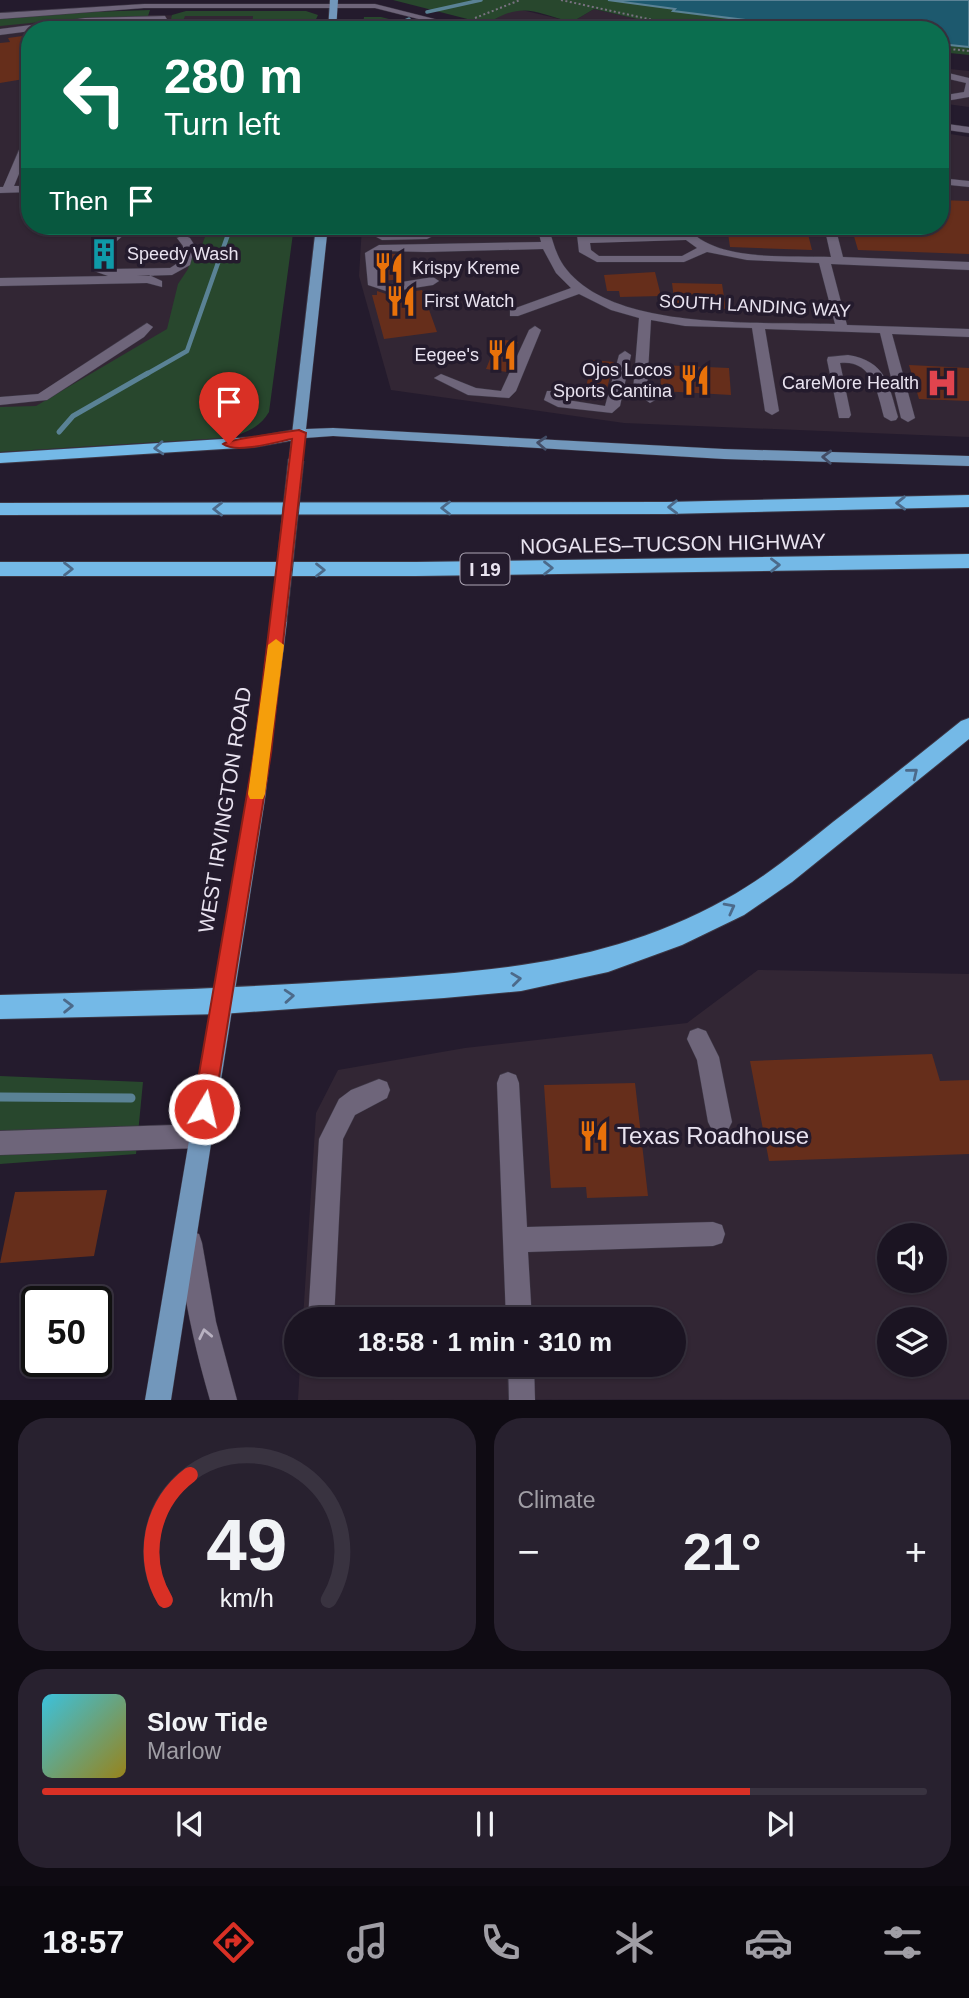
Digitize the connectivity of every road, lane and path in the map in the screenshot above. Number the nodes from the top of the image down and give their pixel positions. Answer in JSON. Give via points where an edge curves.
{"nodes":[{"id":1,"x":520,"y":0,"type":"edge"},
{"id":2,"x":561,"y":0,"type":"edge"},
{"id":3,"x":334,"y":3,"type":"edge"},
{"id":4,"x":0,"y":16,"type":"edge"},
{"id":5,"x":165,"y":19,"type":"dead end"},
{"id":6,"x":472,"y":19,"type":"dead end"},
{"id":7,"x":86,"y":21,"type":"edge"},
{"id":8,"x":333,"y":21,"type":"edge"},
{"id":9,"x":439,"y":21,"type":"edge"},
{"id":10,"x":658,"y":21,"type":"edge"},
{"id":11,"x":21,"y":29,"type":"edge"},
{"id":12,"x":0,"y":32,"type":"edge"},
{"id":13,"x":949,"y":49,"type":"edge"},
{"id":14,"x":969,"y":51,"type":"edge"},
{"id":15,"x":949,"y":77,"type":"edge"},
{"id":16,"x":969,"y":83,"type":"edge"},
{"id":17,"x":949,"y":98,"type":"edge"},
{"id":18,"x":949,"y":127,"type":"edge"},
{"id":19,"x":969,"y":130,"type":"edge"},
{"id":20,"x":21,"y":156,"type":"edge"},
{"id":21,"x":949,"y":182,"type":"edge"},
{"id":22,"x":969,"y":184,"type":"edge"},
{"id":23,"x":21,"y":189,"type":"edge"},
{"id":24,"x":3,"y":190,"type":"edge"},
{"id":25,"x":114,"y":235,"type":"edge"},
{"id":26,"x":321,"y":235,"type":"edge"},
{"id":27,"x":379,"y":235,"type":"edge"},
{"id":28,"x":544,"y":235,"type":"edge"},
{"id":29,"x":583,"y":235,"type":"edge"},
{"id":30,"x":832,"y":235,"type":"edge"},
{"id":31,"x":687,"y":237,"type":"joint"},
{"id":32,"x":183,"y":238,"type":"dead end"},
{"id":33,"x":583,"y":240,"type":"junction"},
{"id":34,"x":427,"y":242,"type":"junction"},
{"id":35,"x":545,"y":245,"type":"junction"},
{"id":36,"x":105,"y":246,"type":"tunnel mouth"},
{"id":37,"x":706,"y":248,"type":"junction"},
{"id":38,"x":824,"y":261,"type":"junction"},
{"id":39,"x":100,"y":262,"type":"dead end"},
{"id":40,"x":838,"y":262,"type":"junction"},
{"id":41,"x":969,"y":266,"type":"edge"},
{"id":42,"x":433,"y":281,"type":"dead end"},
{"id":43,"x":0,"y":282,"type":"edge"},
{"id":44,"x":158,"y":284,"type":"dead end"},
{"id":45,"x":580,"y":289,"type":"junction"},
{"id":46,"x":514,"y":313,"type":"dead end"},
{"id":47,"x":645,"y":317,"type":"junction"},
{"id":48,"x":758,"y":325,"type":"junction"},
{"id":49,"x":147,"y":327,"type":"dead end"},
{"id":50,"x":842,"y":328,"type":"junction"},
{"id":51,"x":535,"y":330,"type":"dead end"},
{"id":52,"x":884,"y":330,"type":"junction"},
{"id":53,"x":969,"y":333,"type":"edge"},
{"id":54,"x":625,"y":355,"type":"dead end"},
{"id":55,"x":441,"y":378,"type":"dead end"},
{"id":56,"x":552,"y":394,"type":"dead end"},
{"id":57,"x":650,"y":400,"type":"dead end"},
{"id":58,"x":0,"y":401,"type":"edge"},
{"id":59,"x":772,"y":411,"type":"dead end"},
{"id":60,"x":844,"y":415,"type":"dead end"},
{"id":61,"x":885,"y":417,"type":"dead end"},
{"id":62,"x":908,"y":418,"type":"dead end"},
{"id":63,"x":299,"y":433,"type":"junction"},
{"id":64,"x":0,"y":458,"type":"edge"},
{"id":65,"x":969,"y":461,"type":"edge"},
{"id":66,"x":969,"y":502,"type":"edge"},
{"id":67,"x":0,"y":509,"type":"edge"},
{"id":68,"x":969,"y":561,"type":"edge"},
{"id":69,"x":0,"y":569,"type":"edge"},
{"id":70,"x":969,"y":727,"type":"edge"},
{"id":71,"x":221,"y":1002,"type":"junction"},
{"id":72,"x":0,"y":1007,"type":"edge"},
{"id":73,"x":698,"y":1039,"type":"dead end"},
{"id":74,"x":508,"y":1083,"type":"dead end"},
{"id":75,"x":380,"y":1090,"type":"dead end"},
{"id":76,"x":720,"y":1122,"type":"dead end"},
{"id":77,"x":200,"y":1136,"type":"junction"},
{"id":78,"x":0,"y":1143,"type":"edge"},
{"id":79,"x":188,"y":1210,"type":"junction"},
{"id":80,"x":713,"y":1234,"type":"dead end"},
{"id":81,"x":515,"y":1240,"type":"junction"},
{"id":82,"x":322,"y":1307,"type":"edge"},
{"id":83,"x":518,"y":1307,"type":"edge"},
{"id":84,"x":521,"y":1377,"type":"edge"},
{"id":85,"x":158,"y":1399,"type":"edge"},
{"id":86,"x":224,"y":1399,"type":"edge"},
{"id":87,"x":522,"y":1399,"type":"edge"}],
"edges":[{"from":1,"to":6,"type":"path"},
{"from":2,"to":10,"type":"path"},
{"from":3,"to":4,"type":"street","via":[[131,6]]},
{"from":3,"to":8,"type":"main road"},
{"from":3,"to":9,"type":"street","via":[[384,7]]},
{"from":5,"to":7,"type":"street"},
{"from":11,"to":12,"type":"street"},
{"from":13,"to":14,"type":"path"},
{"from":15,"to":16,"type":"street"},
{"from":16,"to":17,"type":"street","via":[[968,94]]},
{"from":18,"to":19,"type":"street"},
{"from":20,"to":24,"type":"street"},
{"from":21,"to":22,"type":"street"},
{"from":23,"to":24,"type":"street"},
{"from":25,"to":36,"type":"street"},
{"from":26,"to":63,"type":"main road","name":"WEST IRVINGTON ROAD"},
{"from":27,"to":34,"type":"street"},
{"from":28,"to":35,"type":"street","name":"SOUTH LANDING WAY"},
{"from":29,"to":33,"type":"street"},
{"from":30,"to":40,"type":"street"},
{"from":31,"to":33,"type":"street"},
{"from":31,"to":37,"type":"street"},
{"from":32,"to":39,"type":"street","via":[[190,248],[186,263],[177,270],[104,272]]},
{"from":33,"to":37,"type":"street","via":[[585,252],[597,259],[684,259]]},
{"from":34,"to":35,"type":"street"},
{"from":34,"to":42,"type":"street","via":[[373,251],[372,283],[389,288]]},
{"from":35,"to":45,"type":"street","name":"SOUTH LANDING WAY","via":[[563,277]]},
{"from":37,"to":38,"type":"street","via":[[747,257]]},
{"from":38,"to":40,"type":"street"},
{"from":38,"to":50,"type":"street"},
{"from":40,"to":41,"type":"street"},
{"from":43,"to":44,"type":"street","via":[[149,279]]},
{"from":45,"to":46,"type":"street"},
{"from":45,"to":47,"type":"street","name":"SOUTH LANDING WAY"},
{"from":47,"to":48,"type":"street","name":"SOUTH LANDING WAY"},
{"from":47,"to":57,"type":"street","via":[[640,391]]},
{"from":48,"to":50,"type":"street","name":"SOUTH LANDING WAY"},
{"from":48,"to":59,"type":"street"},
{"from":49,"to":58,"type":"street","via":[[42,397]]},
{"from":50,"to":52,"type":"street","name":"SOUTH LANDING WAY"},
{"from":51,"to":55,"type":"street","via":[[504,395],[473,392]]},
{"from":52,"to":53,"type":"street","name":"SOUTH LANDING WAY"},
{"from":52,"to":62,"type":"street"},
{"from":54,"to":56,"type":"street","via":[[613,406],[607,410],[558,403],[551,400]]},
{"from":60,"to":61,"type":"street","via":[[833,360],[850,359],[877,372]]},
{"from":63,"to":64,"type":"highway","one_way":true,"via":[[255,442]]},
{"from":65,"to":63,"type":"main road","one_way":true},
{"from":63,"to":71,"type":"main road","name":"WEST IRVINGTON ROAD","bridge":true,"via":[[259,776]]},
{"from":66,"to":67,"type":"highway","name":"NOGALES–TUCSON HIGHWAY","one_way":true,"via":[[666,508]]},
{"from":69,"to":68,"type":"highway","name":"NOGALES–TUCSON HIGHWAY","number":"I 19","one_way":true,"via":[[443,569]]},
{"from":71,"to":70,"type":"highway","one_way":true,"via":[[521,979],[608,960],[673,937],[735,907],[784,875]]},
{"from":72,"to":71,"type":"highway","one_way":true},
{"from":71,"to":77,"type":"main road","name":"WEST IRVINGTON ROAD"},
{"from":73,"to":76,"type":"street","via":[[708,1057]]},
{"from":74,"to":81,"type":"street"},
{"from":75,"to":82,"type":"street","via":[[353,1100],[331,1139]]},
{"from":77,"to":78,"type":"street"},
{"from":77,"to":79,"type":"main road","name":"WEST IRVINGTON ROAD"},
{"from":79,"to":85,"type":"main road","name":"WEST IRVINGTON ROAD"},
{"from":86,"to":79,"type":"street","one_way":true,"via":[[193,1278]]},
{"from":80,"to":81,"type":"street"},
{"from":81,"to":83,"type":"street"},
{"from":84,"to":87,"type":"street"}]}
